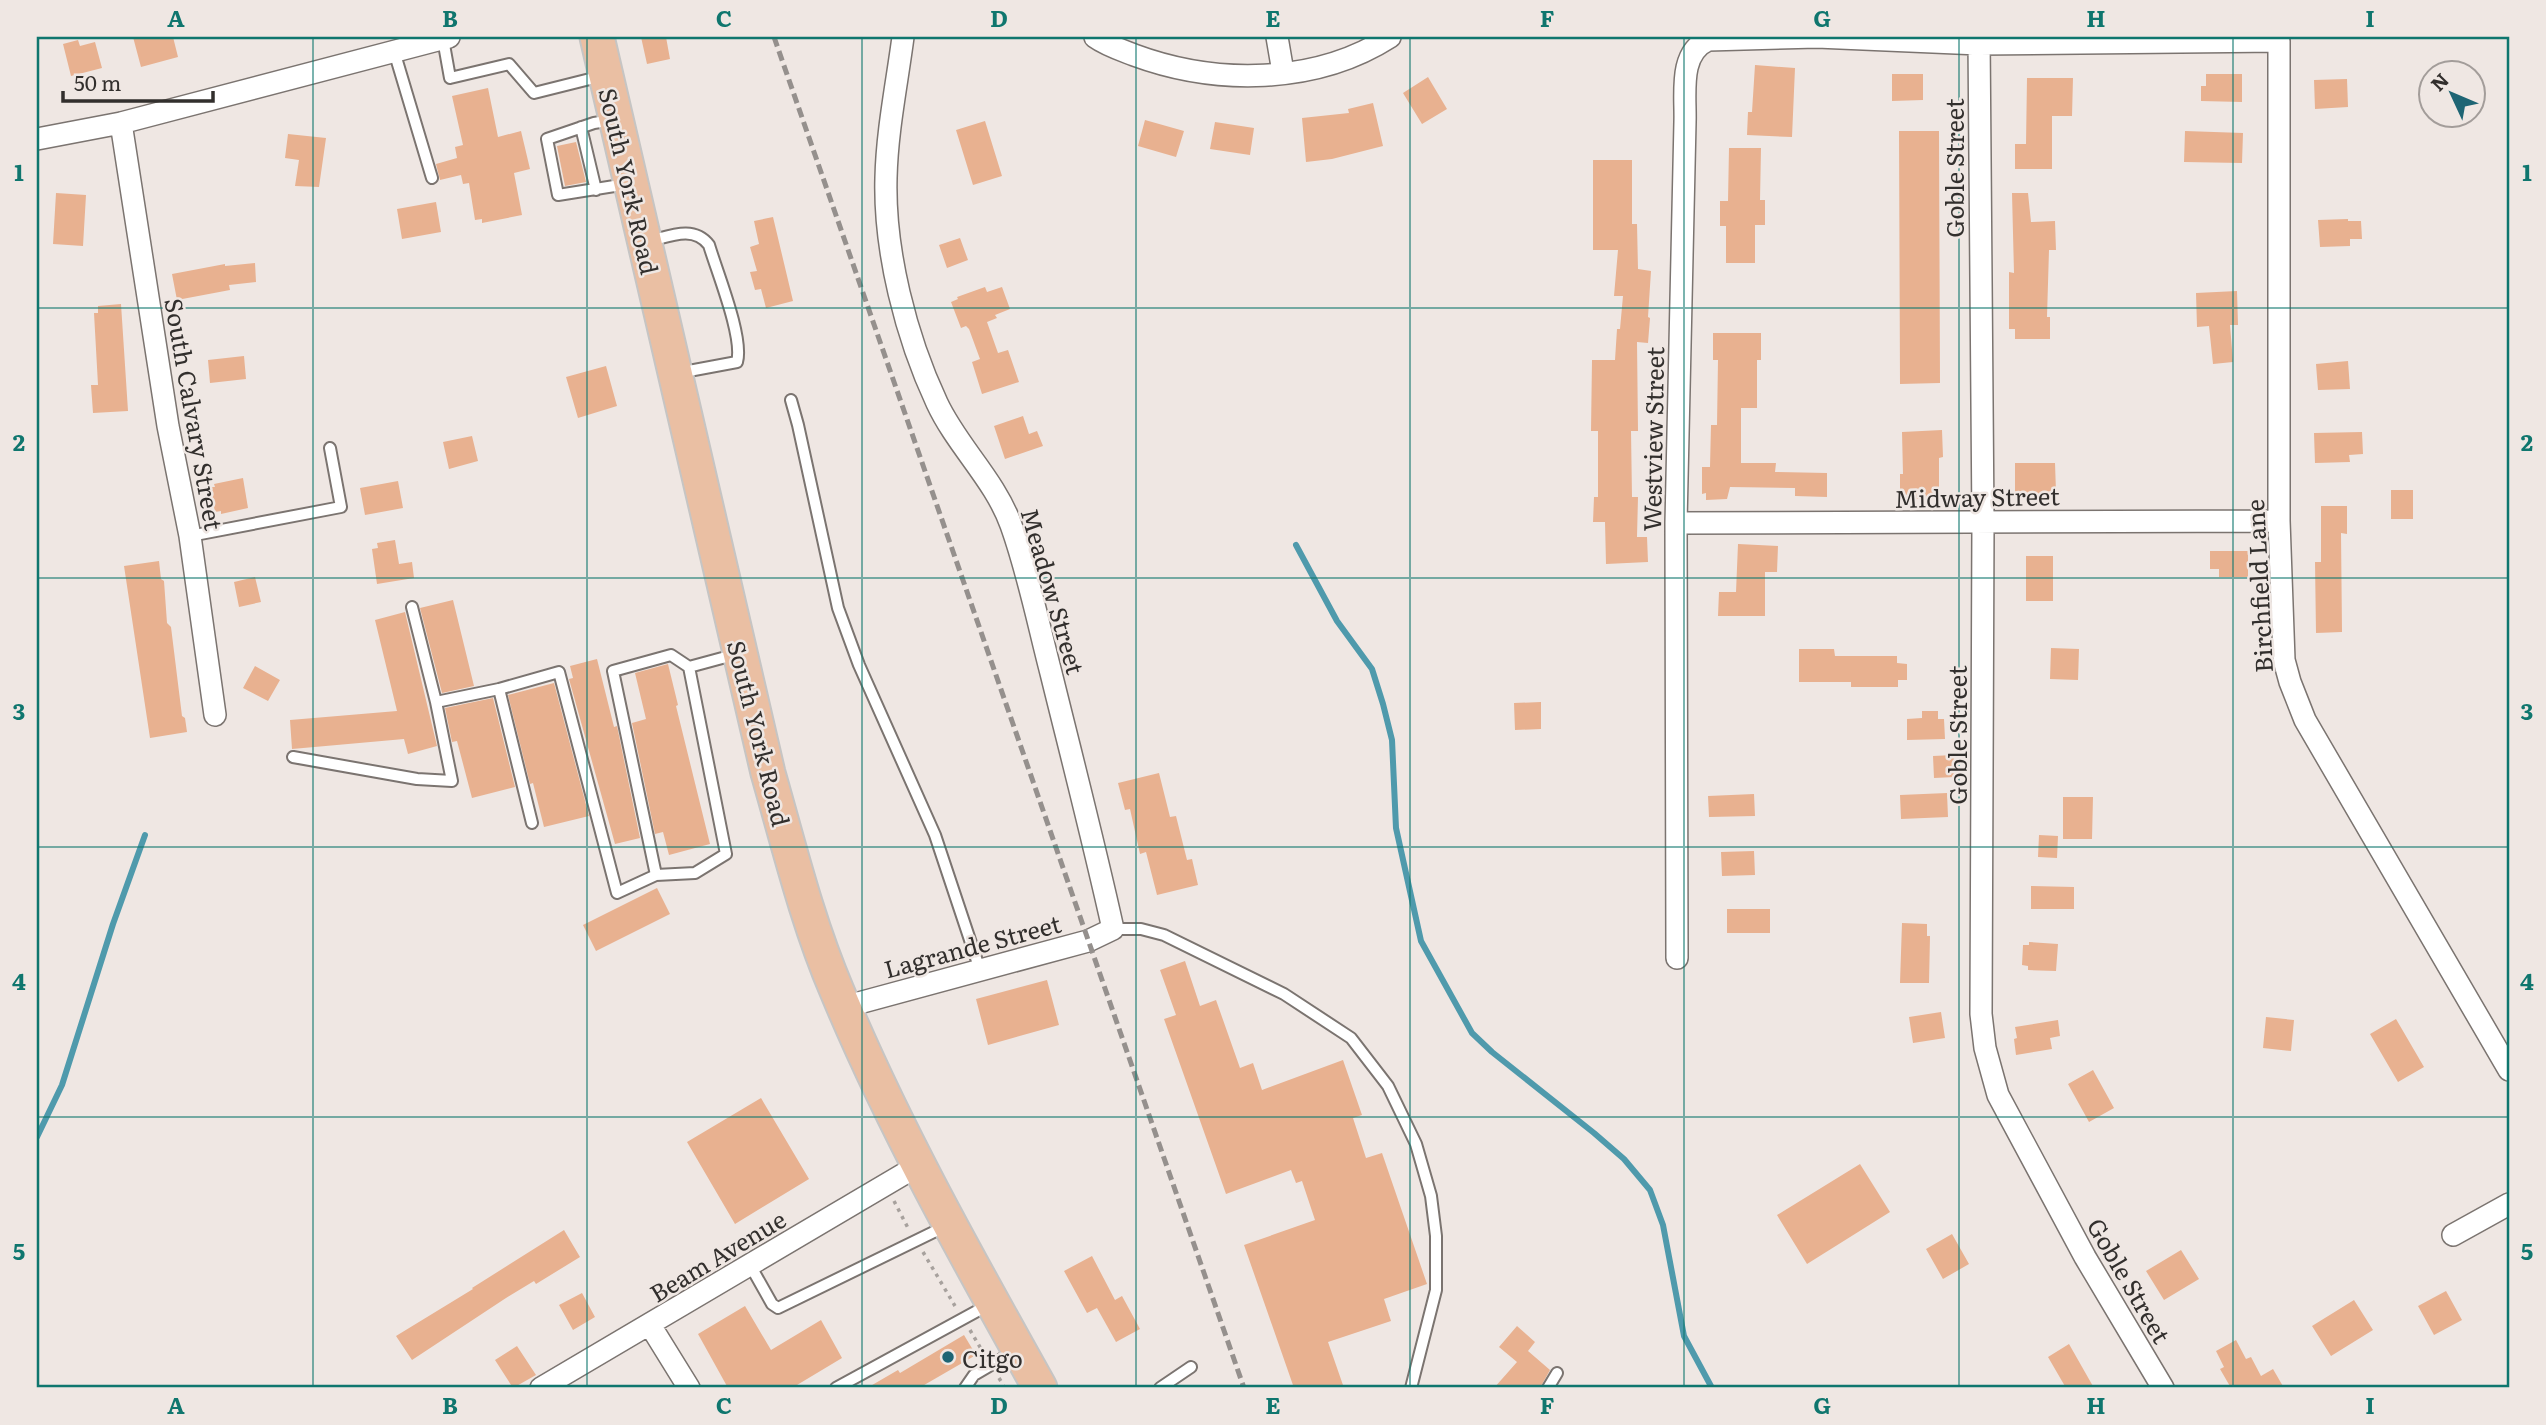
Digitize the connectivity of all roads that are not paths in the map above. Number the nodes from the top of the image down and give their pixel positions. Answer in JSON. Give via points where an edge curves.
{"nodes":[{"id":1,"x":597,"y":37,"type":"edge"},
{"id":2,"x":903,"y":37,"type":"edge"},
{"id":3,"x":1095,"y":37,"type":"edge"},
{"id":4,"x":1277,"y":37,"type":"edge"},
{"id":5,"x":1390,"y":37,"type":"edge"},
{"id":6,"x":1817,"y":37,"type":"edge"},
{"id":7,"x":446,"y":38,"type":"edge"},
{"id":8,"x":1979,"y":41,"type":"edge"},
{"id":9,"x":2278,"y":41,"type":"joint"},
{"id":10,"x":394,"y":51,"type":"junction"},
{"id":11,"x":1283,"y":72,"type":"junction"},
{"id":12,"x":606,"y":76,"type":"junction"},
{"id":13,"x":616,"y":119,"type":"junction"},
{"id":14,"x":121,"y":122,"type":"junction"},
{"id":15,"x":581,"y":127,"type":"junction"},
{"id":16,"x":37,"y":139,"type":"edge"},
{"id":17,"x":432,"y":177,"type":"dead end"},
{"id":18,"x":631,"y":183,"type":"junction"},
{"id":19,"x":596,"y":190,"type":"junction"},
{"id":20,"x":645,"y":243,"type":"junction"},
{"id":21,"x":675,"y":373,"type":"junction"},
{"id":22,"x":790,"y":400,"type":"dead end"},
{"id":23,"x":330,"y":448,"type":"dead end"},
{"id":24,"x":2279,"y":520,"type":"junction"},
{"id":25,"x":1676,"y":523,"type":"junction"},
{"id":26,"x":1983,"y":523,"type":"junction"},
{"id":27,"x":190,"y":536,"type":"junction"},
{"id":28,"x":412,"y":607,"type":"dead end"},
{"id":29,"x":740,"y":653,"type":"junction"},
{"id":30,"x":689,"y":667,"type":"junction"},
{"id":31,"x":499,"y":689,"type":"junction"},
{"id":32,"x":436,"y":702,"type":"junction"},
{"id":33,"x":215,"y":715,"type":"dead end"},
{"id":34,"x":293,"y":757,"type":"dead end"},
{"id":35,"x":532,"y":823,"type":"dead end"},
{"id":36,"x":656,"y":875,"type":"junction"},
{"id":37,"x":1113,"y":929,"type":"junction"},
{"id":38,"x":1677,"y":958,"type":"dead end"},
{"id":39,"x":980,"y":970,"type":"junction"},
{"id":40,"x":844,"y":1007,"type":"junction"},
{"id":41,"x":2509,"y":1070,"type":"edge"},
{"id":42,"x":919,"y":1165,"type":"junction"},
{"id":43,"x":2509,"y":1204,"type":"edge"},
{"id":44,"x":950,"y":1224,"type":"junction"},
{"id":45,"x":2453,"y":1235,"type":"dead end"},
{"id":46,"x":750,"y":1265,"type":"junction"},
{"id":47,"x":992,"y":1303,"type":"junction"},
{"id":48,"x":650,"y":1325,"type":"junction"},
{"id":49,"x":1018,"y":1349,"type":"junction"},
{"id":50,"x":1191,"y":1367,"type":"dead end"},
{"id":51,"x":1557,"y":1373,"type":"dead end"},
{"id":52,"x":541,"y":1388,"type":"edge"},
{"id":53,"x":689,"y":1388,"type":"edge"},
{"id":54,"x":836,"y":1388,"type":"edge"},
{"id":55,"x":965,"y":1388,"type":"edge"},
{"id":56,"x":1040,"y":1388,"type":"edge"},
{"id":57,"x":1160,"y":1388,"type":"edge"},
{"id":58,"x":1411,"y":1388,"type":"edge"},
{"id":59,"x":1548,"y":1388,"type":"edge"},
{"id":60,"x":2163,"y":1388,"type":"edge"}],
"edges":[{"from":1,"to":12,"type":"main road","name":"South York Road"},
{"from":2,"to":37,"type":"street","name":"Meadow Street","via":[[886,177],[887,227],[896,276],[937,403],[1010,523]]},
{"from":3,"to":11,"type":"street","via":[[1165,66],[1197,73],[1244,76]]},
{"from":4,"to":11,"type":"street"},
{"from":5,"to":11,"type":"street","via":[[1353,57]]},
{"from":6,"to":8,"type":"street","name":"Westview Street"},
{"from":6,"to":25,"type":"street","name":"Westview Street","via":[[1709,40],[1692,51],[1688,62]]},
{"from":7,"to":10,"type":"street"},
{"from":7,"to":12,"type":"lane","via":[[450,78],[509,64],[534,93]]},
{"from":8,"to":9,"type":"street","name":"Westview Street"},
{"from":8,"to":26,"type":"street","name":"Goble Street"},
{"from":9,"to":24,"type":"street","name":"Birchfield Lane"},
{"from":10,"to":14,"type":"street"},
{"from":10,"to":17,"type":"lane"},
{"from":12,"to":13,"type":"main road","name":"South York Road"},
{"from":13,"to":15,"type":"lane"},
{"from":13,"to":18,"type":"main road","name":"South York Road"},
{"from":14,"to":16,"type":"street"},
{"from":14,"to":27,"type":"street","name":"South Calvary Street","via":[[168,426]]},
{"from":15,"to":19,"type":"lane"},
{"from":15,"to":19,"type":"lane","via":[[547,139],[558,195]]},
{"from":18,"to":19,"type":"lane"},
{"from":18,"to":20,"type":"main road","name":"South York Road"},
{"from":20,"to":21,"type":"main road","name":"South York Road"},
{"from":20,"to":21,"type":"lane","via":[[693,233],[703,237],[737,337],[737,362]]},
{"from":21,"to":29,"type":"main road","name":"South York Road"},
{"from":22,"to":39,"type":"lane","via":[[838,608],[935,835]]},
{"from":23,"to":27,"type":"lane","via":[[341,507]]},
{"from":24,"to":26,"type":"street","name":"Midway Street"},
{"from":24,"to":41,"type":"street","name":"Birchfield Lane","via":[[2284,660],[2305,720]]},
{"from":25,"to":26,"type":"street","name":"Midway Street"},
{"from":25,"to":38,"type":"street","name":"Westview Street"},
{"from":26,"to":60,"type":"street","name":"Goble Street","via":[[1981,1014],[1985,1048],[2012,1125]]},
{"from":27,"to":33,"type":"street","name":"South Calvary Street"},
{"from":28,"to":32,"type":"lane"},
{"from":29,"to":30,"type":"lane"},
{"from":29,"to":40,"type":"main road","name":"South York Road","via":[[797,878]]},
{"from":30,"to":36,"type":"lane","via":[[726,854],[695,873]]},
{"from":30,"to":36,"type":"lane","via":[[671,655],[613,671]]},
{"from":31,"to":32,"type":"lane"},
{"from":31,"to":35,"type":"lane"},
{"from":31,"to":36,"type":"lane","via":[[559,672],[617,893]]},
{"from":32,"to":34,"type":"lane","via":[[452,781]]},
{"from":37,"to":39,"type":"street","name":"Lagrande Street","via":[[1088,941]]},
{"from":37,"to":58,"type":"lane","via":[[1164,935],[1284,994],[1351,1038],[1388,1086],[1416,1144],[1431,1196],[1436,1236],[1436,1290]]},
{"from":39,"to":40,"type":"street","name":"Lagrande Street"},
{"from":40,"to":42,"type":"main road","name":"South York Road"},
{"from":42,"to":44,"type":"main road","name":"South York Road"},
{"from":42,"to":46,"type":"street","name":"Beam Avenue"},
{"from":43,"to":45,"type":"street"},
{"from":44,"to":46,"type":"lane","via":[[778,1308]]},
{"from":44,"to":47,"type":"main road","name":"South York Road"},
{"from":46,"to":48,"type":"street","name":"Beam Avenue"},
{"from":47,"to":49,"type":"main road","name":"South York Road"},
{"from":47,"to":54,"type":"lane"},
{"from":48,"to":52,"type":"street","name":"Beam Avenue"},
{"from":48,"to":53,"type":"street"},
{"from":49,"to":55,"type":"lane","via":[[974,1375]]},
{"from":49,"to":56,"type":"main road","name":"South York Road"},
{"from":50,"to":57,"type":"lane"},
{"from":51,"to":59,"type":"lane"}]}
